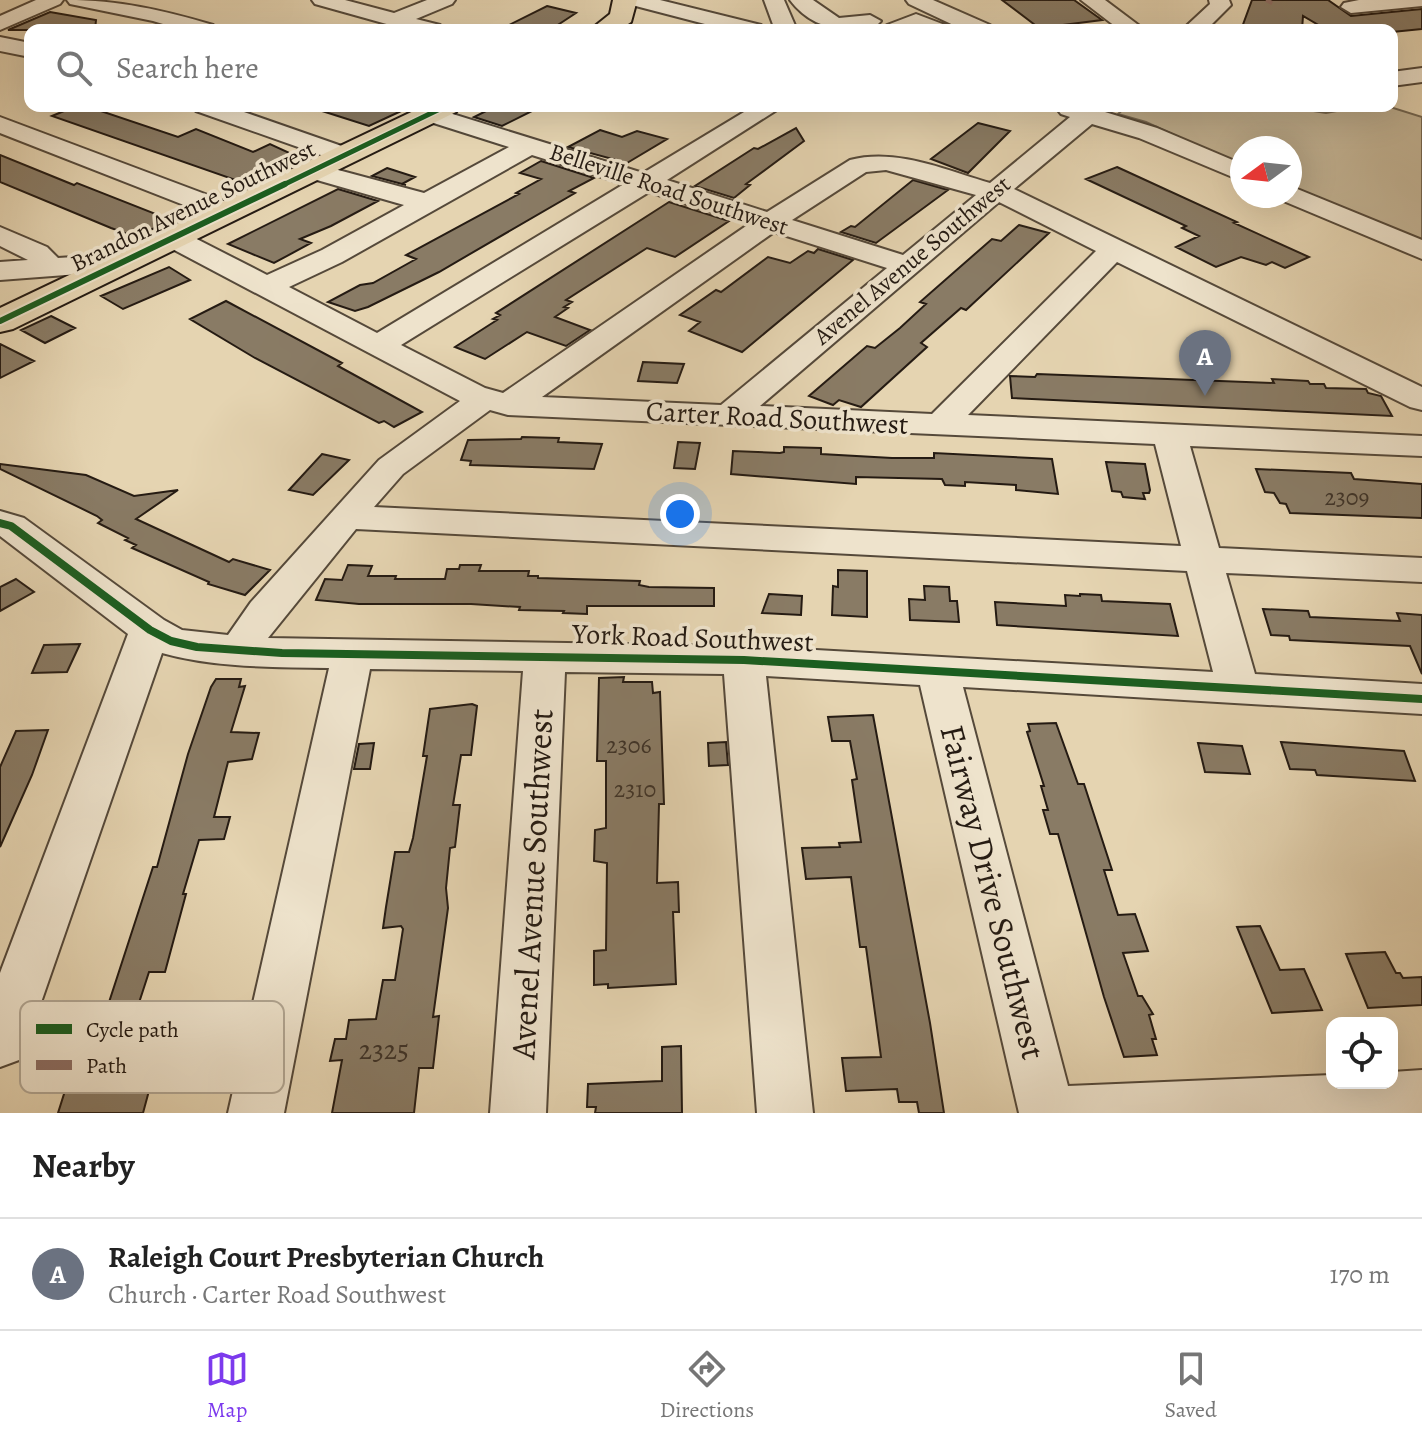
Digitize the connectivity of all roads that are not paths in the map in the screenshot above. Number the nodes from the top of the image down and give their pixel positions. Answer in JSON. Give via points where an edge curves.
{"nodes":[{"id":1,"x":53,"y":0,"type":"edge"},
{"id":2,"x":77,"y":0,"type":"edge"},
{"id":3,"x":322,"y":0,"type":"edge"},
{"id":4,"x":445,"y":0,"type":"edge"},
{"id":5,"x":625,"y":0,"type":"edge"},
{"id":6,"x":635,"y":0,"type":"edge"},
{"id":7,"x":774,"y":0,"type":"edge"},
{"id":8,"x":800,"y":0,"type":"edge"},
{"id":9,"x":916,"y":0,"type":"edge"},
{"id":10,"x":1091,"y":0,"type":"edge"},
{"id":11,"x":1219,"y":0,"type":"edge"},
{"id":12,"x":1422,"y":0,"type":"edge"},
{"id":13,"x":846,"y":6,"type":"dead end"},
{"id":14,"x":1351,"y":7,"type":"dead end"},
{"id":15,"x":396,"y":20,"type":"junction"},
{"id":16,"x":0,"y":24,"type":"edge"},
{"id":17,"x":186,"y":24,"type":"edge"},
{"id":18,"x":410,"y":24,"type":"edge"},
{"id":19,"x":611,"y":24,"type":"edge"},
{"id":20,"x":710,"y":24,"type":"edge"},
{"id":21,"x":784,"y":24,"type":"edge"},
{"id":22,"x":829,"y":24,"type":"edge"},
{"id":23,"x":879,"y":24,"type":"edge"},
{"id":24,"x":898,"y":24,"type":"edge"},
{"id":25,"x":924,"y":24,"type":"edge"},
{"id":26,"x":969,"y":24,"type":"edge"},
{"id":27,"x":1125,"y":24,"type":"edge"},
{"id":28,"x":1200,"y":24,"type":"edge"},
{"id":29,"x":0,"y":44,"type":"edge"},
{"id":30,"x":24,"y":49,"type":"edge"},
{"id":31,"x":1398,"y":59,"type":"edge"},
{"id":32,"x":1421,"y":61,"type":"edge"},
{"id":33,"x":1398,"y":75,"type":"edge"},
{"id":34,"x":221,"y":112,"type":"edge"},
{"id":35,"x":434,"y":112,"type":"edge"},
{"id":36,"x":443,"y":112,"type":"edge"},
{"id":37,"x":761,"y":112,"type":"edge"},
{"id":38,"x":1091,"y":112,"type":"edge"},
{"id":39,"x":1098,"y":112,"type":"edge"},
{"id":40,"x":0,"y":124,"type":"edge"},
{"id":41,"x":531,"y":145,"type":"junction"},
{"id":42,"x":344,"y":155,"type":"junction"},
{"id":43,"x":1230,"y":168,"type":"edge"},
{"id":44,"x":312,"y":171,"type":"junction"},
{"id":45,"x":649,"y":182,"type":"junction"},
{"id":46,"x":996,"y":192,"type":"junction"},
{"id":47,"x":1302,"y":199,"type":"edge"},
{"id":48,"x":429,"y":203,"type":"junction"},
{"id":49,"x":227,"y":212,"type":"junction"},
{"id":50,"x":772,"y":221,"type":"junction"},
{"id":51,"x":0,"y":235,"type":"edge"},
{"id":52,"x":173,"y":238,"type":"junction"},
{"id":53,"x":1114,"y":249,"type":"junction"},
{"id":54,"x":1422,"y":250,"type":"edge"},
{"id":55,"x":907,"y":265,"type":"junction"},
{"id":56,"x":50,"y":266,"type":"junction"},
{"id":57,"x":107,"y":269,"type":"junction"},
{"id":58,"x":0,"y":271,"type":"edge"},
{"id":59,"x":266,"y":287,"type":"junction"},
{"id":60,"x":0,"y":321,"type":"edge"},
{"id":61,"x":379,"y":345,"type":"junction"},
{"id":62,"x":1422,"y":400,"type":"edge"},
{"id":63,"x":496,"y":402,"type":"junction"},
{"id":64,"x":728,"y":416,"type":"junction"},
{"id":65,"x":940,"y":425,"type":"junction"},
{"id":66,"x":1170,"y":435,"type":"junction"},
{"id":67,"x":1422,"y":446,"type":"edge"},
{"id":68,"x":347,"y":517,"type":"junction"},
{"id":69,"x":0,"y":523,"type":"edge"},
{"id":70,"x":1204,"y":559,"type":"junction"},
{"id":71,"x":1422,"y":570,"type":"edge"},
{"id":72,"x":150,"y":630,"type":"junction"},
{"id":73,"x":238,"y":651,"type":"junction"},
{"id":74,"x":352,"y":655,"type":"junction"},
{"id":75,"x":545,"y":656,"type":"junction"},
{"id":76,"x":744,"y":660,"type":"junction"},
{"id":77,"x":938,"y":671,"type":"junction"},
{"id":78,"x":1238,"y":688,"type":"junction"},
{"id":79,"x":1422,"y":699,"type":"edge"},
{"id":80,"x":279,"y":1001,"type":"edge"},
{"id":81,"x":0,"y":1043,"type":"edge"},
{"id":82,"x":260,"y":1093,"type":"edge"},
{"id":83,"x":1422,"y":1096,"type":"edge"},
{"id":84,"x":256,"y":1113,"type":"edge"},
{"id":85,"x":518,"y":1113,"type":"edge"},
{"id":86,"x":785,"y":1113,"type":"edge"},
{"id":87,"x":1050,"y":1113,"type":"edge"}],
"edges":[{"from":1,"to":16,"type":"street"},
{"from":2,"to":17,"type":"street"},
{"from":3,"to":15,"type":"street"},
{"from":4,"to":15,"type":"street"},
{"from":5,"to":19,"type":"main road","via":[[622,17]]},
{"from":6,"to":20,"type":"street"},
{"from":7,"to":21,"type":"street"},
{"from":8,"to":22,"type":"street"},
{"from":9,"to":26,"type":"street"},
{"from":10,"to":27,"type":"street"},
{"from":11,"to":28,"type":"street","via":[[1221,5]]},
{"from":12,"to":14,"type":"street"},
{"from":13,"to":23,"type":"street"},
{"from":15,"to":18,"type":"street"},
{"from":24,"to":25,"type":"street"},
{"from":29,"to":30,"type":"street"},
{"from":31,"to":32,"type":"street"},
{"from":32,"to":33,"type":"street"},
{"from":34,"to":42,"type":"street"},
{"from":35,"to":42,"type":"main road","name":"Brandon Avenue Southwest"},
{"from":36,"to":41,"type":"street","name":"Belleville Road Southwest"},
{"from":37,"to":45,"type":"street"},
{"from":38,"to":46,"type":"street","name":"Avenel Avenue Southwest"},
{"from":39,"to":43,"type":"street"},
{"from":40,"to":49,"type":"street"},
{"from":41,"to":45,"type":"street","name":"Belleville Road Southwest"},
{"from":41,"to":48,"type":"street"},
{"from":42,"to":44,"type":"main road","name":"Brandon Avenue Southwest"},
{"from":44,"to":48,"type":"street"},
{"from":44,"to":49,"type":"main road","name":"Brandon Avenue Southwest"},
{"from":45,"to":50,"type":"street","name":"Belleville Road Southwest"},
{"from":45,"to":61,"type":"street"},
{"from":46,"to":50,"type":"street","via":[[871,162]]},
{"from":46,"to":53,"type":"street"},
{"from":46,"to":55,"type":"street","name":"Avenel Avenue Southwest"},
{"from":47,"to":54,"type":"street"},
{"from":48,"to":59,"type":"street"},
{"from":49,"to":52,"type":"main road","name":"Brandon Avenue Southwest"},
{"from":50,"to":55,"type":"street","name":"Belleville Road Southwest"},
{"from":50,"to":63,"type":"street"},
{"from":51,"to":56,"type":"street","via":[[37,253]]},
{"from":52,"to":57,"type":"main road","name":"Brandon Avenue Southwest"},
{"from":52,"to":59,"type":"street","name":"Carter Road Southwest"},
{"from":53,"to":62,"type":"street"},
{"from":53,"to":65,"type":"street"},
{"from":55,"to":64,"type":"street","name":"Avenel Avenue Southwest"},
{"from":56,"to":57,"type":"street"},
{"from":56,"to":58,"type":"street"},
{"from":57,"to":60,"type":"main road","name":"Brandon Avenue Southwest"},
{"from":59,"to":61,"type":"street","name":"Carter Road Southwest"},
{"from":61,"to":63,"type":"street","name":"Carter Road Southwest"},
{"from":63,"to":64,"type":"street","name":"Carter Road Southwest"},
{"from":63,"to":68,"type":"street","via":[[391,467]]},
{"from":64,"to":65,"type":"street","name":"Carter Road Southwest"},
{"from":65,"to":66,"type":"street","name":"Carter Road Southwest"},
{"from":66,"to":67,"type":"street","name":"Carter Road Southwest"},
{"from":66,"to":70,"type":"street"},
{"from":68,"to":70,"type":"street"},
{"from":68,"to":73,"type":"street","via":[[265,611]]},
{"from":69,"to":72,"type":"street","name":"York Road Southwest"},
{"from":70,"to":71,"type":"street"},
{"from":70,"to":78,"type":"street"},
{"from":72,"to":73,"type":"street","name":"York Road Southwest","via":[[171,641]]},
{"from":72,"to":81,"type":"street"},
{"from":73,"to":74,"type":"street","name":"York Road Southwest"},
{"from":74,"to":75,"type":"street","name":"York Road Southwest"},
{"from":74,"to":80,"type":"street"},
{"from":75,"to":76,"type":"street","name":"York Road Southwest"},
{"from":75,"to":85,"type":"street","name":"Avenel Avenue Southwest"},
{"from":76,"to":77,"type":"street","name":"York Road Southwest"},
{"from":76,"to":86,"type":"street"},
{"from":77,"to":78,"type":"street","name":"York Road Southwest"},
{"from":77,"to":87,"type":"street","name":"Fairway Drive Southwest"},
{"from":78,"to":79,"type":"street","name":"York Road Southwest"},
{"from":82,"to":84,"type":"street"},
{"from":83,"to":87,"type":"street"}]}
